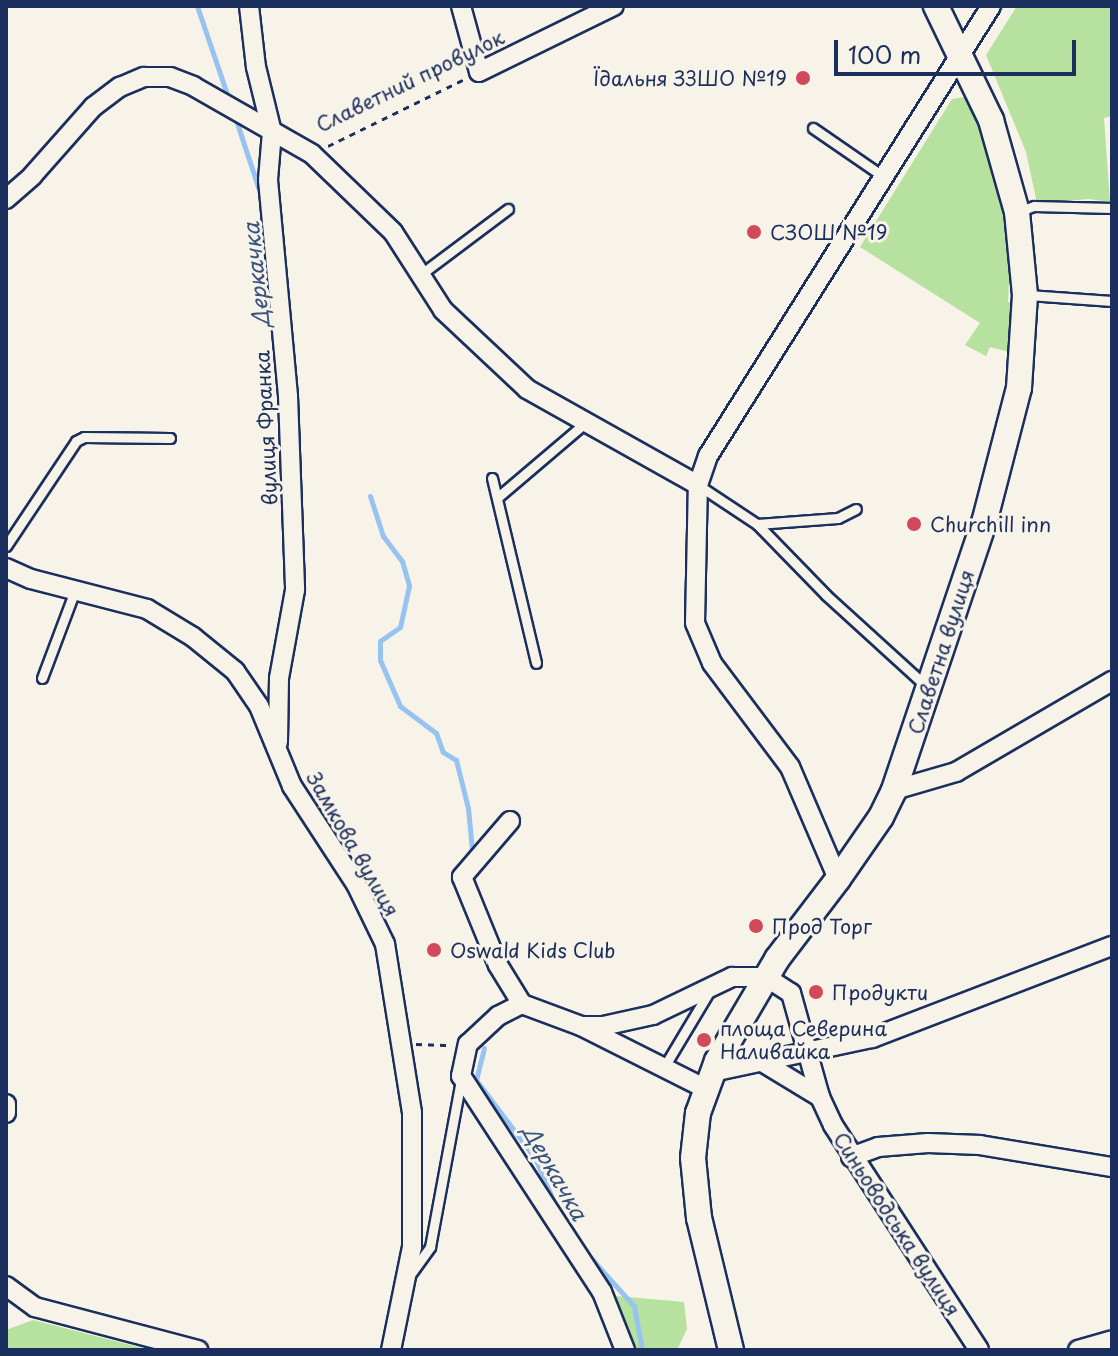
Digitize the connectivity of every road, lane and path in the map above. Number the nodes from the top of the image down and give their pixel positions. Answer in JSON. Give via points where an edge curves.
{"nodes":[{"id":1,"x":249,"y":6,"type":"edge"},
{"id":2,"x":461,"y":6,"type":"edge"},
{"id":3,"x":614,"y":6,"type":"edge"},
{"id":4,"x":936,"y":6,"type":"edge"},
{"id":5,"x":991,"y":6,"type":"edge"},
{"id":6,"x":959,"y":57,"type":"junction"},
{"id":7,"x":479,"y":72,"type":"junction"},
{"id":8,"x":813,"y":128,"type":"dead end"},
{"id":9,"x":272,"y":132,"type":"junction"},
{"id":10,"x":312,"y":154,"type":"junction"},
{"id":11,"x":884,"y":177,"type":"junction"},
{"id":12,"x":6,"y":199,"type":"edge"},
{"id":13,"x":1112,"y":208,"type":"edge"},
{"id":14,"x":508,"y":209,"type":"dead end"},
{"id":15,"x":1017,"y":212,"type":"junction"},
{"id":16,"x":420,"y":275,"type":"junction"},
{"id":17,"x":1025,"y":295,"type":"junction"},
{"id":18,"x":1112,"y":301,"type":"edge"},
{"id":19,"x":586,"y":422,"type":"junction"},
{"id":20,"x":170,"y":438,"type":"dead end"},
{"id":21,"x":492,"y":478,"type":"dead end"},
{"id":22,"x":698,"y":485,"type":"junction"},
{"id":23,"x":498,"y":497,"type":"junction"},
{"id":24,"x":856,"y":509,"type":"dead end"},
{"id":25,"x":757,"y":524,"type":"junction"},
{"id":26,"x":6,"y":546,"type":"edge"},
{"id":27,"x":6,"y":568,"type":"edge"},
{"id":28,"x":75,"y":590,"type":"junction"},
{"id":29,"x":536,"y":663,"type":"dead end"},
{"id":30,"x":42,"y":678,"type":"dead end"},
{"id":31,"x":1112,"y":681,"type":"edge"},
{"id":32,"x":929,"y":688,"type":"junction"},
{"id":33,"x":277,"y":752,"type":"junction"},
{"id":34,"x":894,"y":790,"type":"junction"},
{"id":35,"x":510,"y":821,"type":"dead end"},
{"id":36,"x":838,"y":879,"type":"junction"},
{"id":37,"x":1112,"y":946,"type":"edge"},
{"id":38,"x":766,"y":977,"type":"junction"},
{"id":39,"x":714,"y":984,"type":"junction"},
{"id":40,"x":522,"y":1004,"type":"junction"},
{"id":41,"x":581,"y":1026,"type":"junction"},
{"id":42,"x":402,"y":1043,"type":"junction"},
{"id":43,"x":468,"y":1044,"type":"junction"},
{"id":44,"x":806,"y":1050,"type":"junction"},
{"id":45,"x":764,"y":1063,"type":"junction"},
{"id":46,"x":664,"y":1067,"type":"junction"},
{"id":47,"x":461,"y":1076,"type":"junction"},
{"id":48,"x":709,"y":1080,"type":"junction"},
{"id":49,"x":820,"y":1097,"type":"junction"},
{"id":50,"x":6,"y":1104,"type":"edge"},
{"id":51,"x":6,"y":1113,"type":"edge"},
{"id":52,"x":851,"y":1157,"type":"junction"},
{"id":53,"x":1112,"y":1167,"type":"edge"},
{"id":54,"x":408,"y":1278,"type":"junction"},
{"id":55,"x":6,"y":1286,"type":"edge"},
{"id":56,"x":1112,"y":1340,"type":"edge"},
{"id":57,"x":198,"y":1350,"type":"edge"},
{"id":58,"x":391,"y":1350,"type":"edge"},
{"id":59,"x":625,"y":1350,"type":"edge"},
{"id":60,"x":731,"y":1350,"type":"edge"},
{"id":61,"x":979,"y":1350,"type":"edge"},
{"id":62,"x":1078,"y":1350,"type":"edge"}],
"edges":[{"from":1,"to":9,"type":"street","name":"вулиця Франка","via":[[256,67]]},
{"from":2,"to":7,"type":"street"},
{"from":3,"to":7,"type":"street","name":"Славетний провулок"},
{"from":4,"to":6,"type":"main road","name":"Славетна вулиця"},
{"from":5,"to":6,"type":"street"},
{"from":6,"to":11,"type":"street"},
{"from":6,"to":15,"type":"main road","name":"Славетна вулиця","via":[[991,120]]},
{"from":7,"to":10,"type":"path","name":"Славетний провулок"},
{"from":8,"to":11,"type":"lane"},
{"from":9,"to":10,"type":"street"},
{"from":9,"to":12,"type":"street","via":[[193,86],[170,77],[144,77],[93,107]]},
{"from":9,"to":33,"type":"street","name":"вулиця Франка","via":[[268,180],[288,396],[295,590],[280,667]]},
{"from":10,"to":16,"type":"street","via":[[393,232]]},
{"from":11,"to":22,"type":"street","via":[[708,456]]},
{"from":13,"to":15,"type":"lane","via":[[1034,206]]},
{"from":14,"to":16,"type":"lane"},
{"from":15,"to":17,"type":"main road","name":"Славетна вулиця"},
{"from":16,"to":19,"type":"street","via":[[443,310],[527,389]]},
{"from":17,"to":18,"type":"lane"},
{"from":17,"to":32,"type":"main road","name":"Славетна вулиця","via":[[1019,388],[1007,443]]},
{"from":19,"to":22,"type":"street"},
{"from":19,"to":23,"type":"lane"},
{"from":20,"to":26,"type":"lane","via":[[76,441]]},
{"from":21,"to":23,"type":"lane"},
{"from":22,"to":25,"type":"lane"},
{"from":22,"to":36,"type":"street","via":[[695,623],[712,663],[790,767]]},
{"from":23,"to":29,"type":"lane"},
{"from":24,"to":25,"type":"lane","via":[[824,521]]},
{"from":25,"to":32,"type":"lane"},
{"from":27,"to":28,"type":"street","name":"Замкова вулиця"},
{"from":28,"to":30,"type":"lane"},
{"from":28,"to":33,"type":"street","name":"Замкова вулиця","via":[[147,609],[193,637],[235,671],[259,706]]},
{"from":31,"to":34,"type":"street","via":[[956,772]]},
{"from":32,"to":34,"type":"main road","name":"Славетна вулиця"},
{"from":33,"to":42,"type":"street","name":"Замкова вулиця","via":[[292,786],[356,884],[385,944]]},
{"from":34,"to":36,"type":"main road"},
{"from":35,"to":40,"type":"street","via":[[462,877],[498,965]]},
{"from":36,"to":38,"type":"main road"},
{"from":37,"to":44,"type":"street","via":[[872,1038]]},
{"from":38,"to":39,"type":"street","via":[[732,977]]},
{"from":38,"to":44,"type":"street","name":"Синьоводська вулиця","via":[[791,993]]},
{"from":38,"to":48,"type":"main road"},
{"from":39,"to":41,"type":"street","via":[[653,1015]]},
{"from":39,"to":46,"type":"lane"},
{"from":40,"to":41,"type":"street"},
{"from":40,"to":43,"type":"street","via":[[498,1016]]},
{"from":41,"to":46,"type":"street"},
{"from":42,"to":43,"type":"path"},
{"from":42,"to":54,"type":"street","name":"Замкова вулиця","via":[[412,1113]]},
{"from":43,"to":47,"type":"street"},
{"from":44,"to":45,"type":"street"},
{"from":44,"to":49,"type":"street","name":"Синьоводська вулиця"},
{"from":45,"to":48,"type":"street"},
{"from":45,"to":49,"type":"street"},
{"from":46,"to":48,"type":"street"},
{"from":47,"to":54,"type":"lane","via":[[430,1247]]},
{"from":47,"to":59,"type":"street","via":[[602,1292]]},
{"from":48,"to":60,"type":"main road","via":[[698,1113],[693,1158],[708,1261]]},
{"from":49,"to":52,"type":"street","name":"Синьоводська вулиця"},
{"from":50,"to":51,"type":"street"},
{"from":52,"to":53,"type":"street","via":[[878,1147],[967,1145]]},
{"from":52,"to":61,"type":"street","name":"Синьоводська вулиця"},
{"from":54,"to":58,"type":"street","name":"Замкова вулиця"},
{"from":55,"to":57,"type":"street","via":[[35,1307]]},
{"from":56,"to":62,"type":"street"}]}
